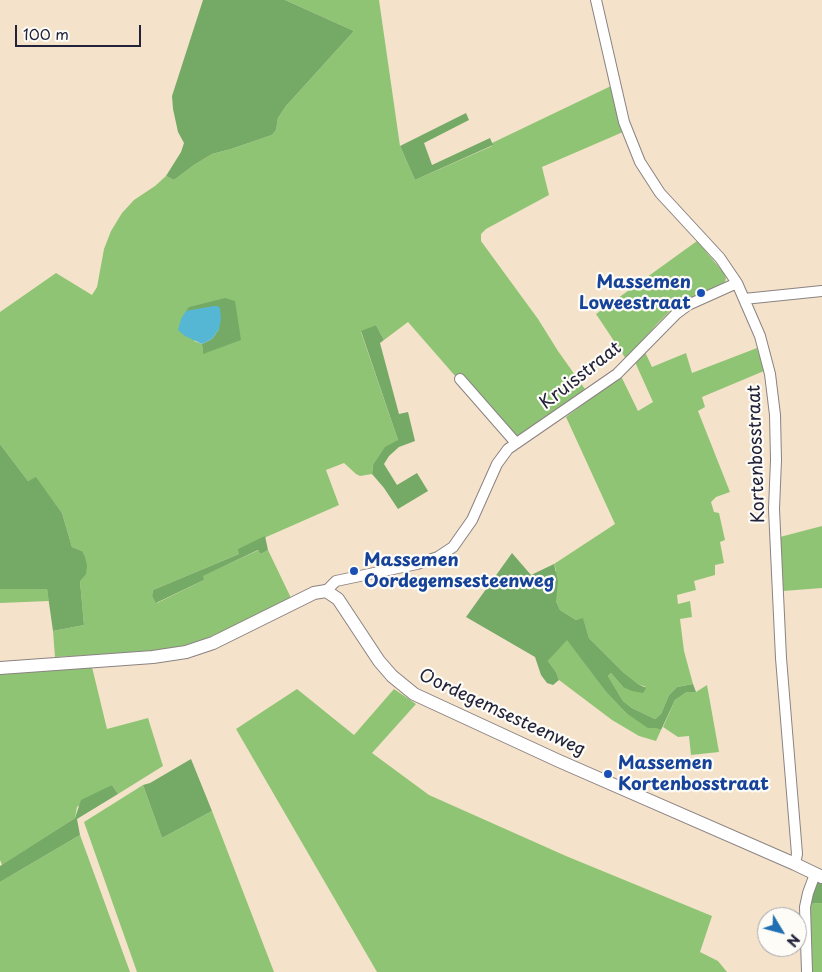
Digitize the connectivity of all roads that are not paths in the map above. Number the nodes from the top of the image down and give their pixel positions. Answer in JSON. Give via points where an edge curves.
{"nodes":[{"id":1,"x":596,"y":0,"type":"edge"},
{"id":2,"x":737,"y":283,"type":"junction"},
{"id":3,"x":822,"y":291,"type":"edge"},
{"id":4,"x":744,"y":300,"type":"junction"},
{"id":5,"x":460,"y":379,"type":"dead end"},
{"id":6,"x":516,"y":443,"type":"junction"},
{"id":7,"x":326,"y":591,"type":"junction"},
{"id":8,"x":0,"y":668,"type":"edge"},
{"id":9,"x":795,"y":864,"type":"junction"},
{"id":10,"x":818,"y":876,"type":"edge"},
{"id":11,"x":807,"y":972,"type":"edge"}],
"edges":[{"from":1,"to":2,"type":"street","name":"Kortenbosstraat","via":[[624,122],[640,162],[660,193],[720,258]]},
{"from":2,"to":4,"type":"street","name":"Kortenbosstraat"},
{"from":2,"to":6,"type":"street","name":"Kruisstraat","via":[[676,314],[617,374]]},
{"from":3,"to":4,"type":"street"},
{"from":4,"to":9,"type":"street","name":"Kortenbosstraat","via":[[760,336],[770,374],[775,415],[774,509],[781,658],[797,854]]},
{"from":5,"to":6,"type":"street"},
{"from":6,"to":7,"type":"street","name":"Kruisstraat","via":[[497,464],[472,520],[453,547],[418,564],[336,582]]},
{"from":7,"to":8,"type":"street","via":[[314,593],[213,643],[186,652]]},
{"from":7,"to":9,"type":"street","name":"Oordegemsesteenweg","via":[[338,599],[378,661],[414,694]]},
{"from":9,"to":10,"type":"street","name":"Oordegemsesteenweg"},
{"from":10,"to":11,"type":"street","via":[[808,892],[805,907]]}]}
